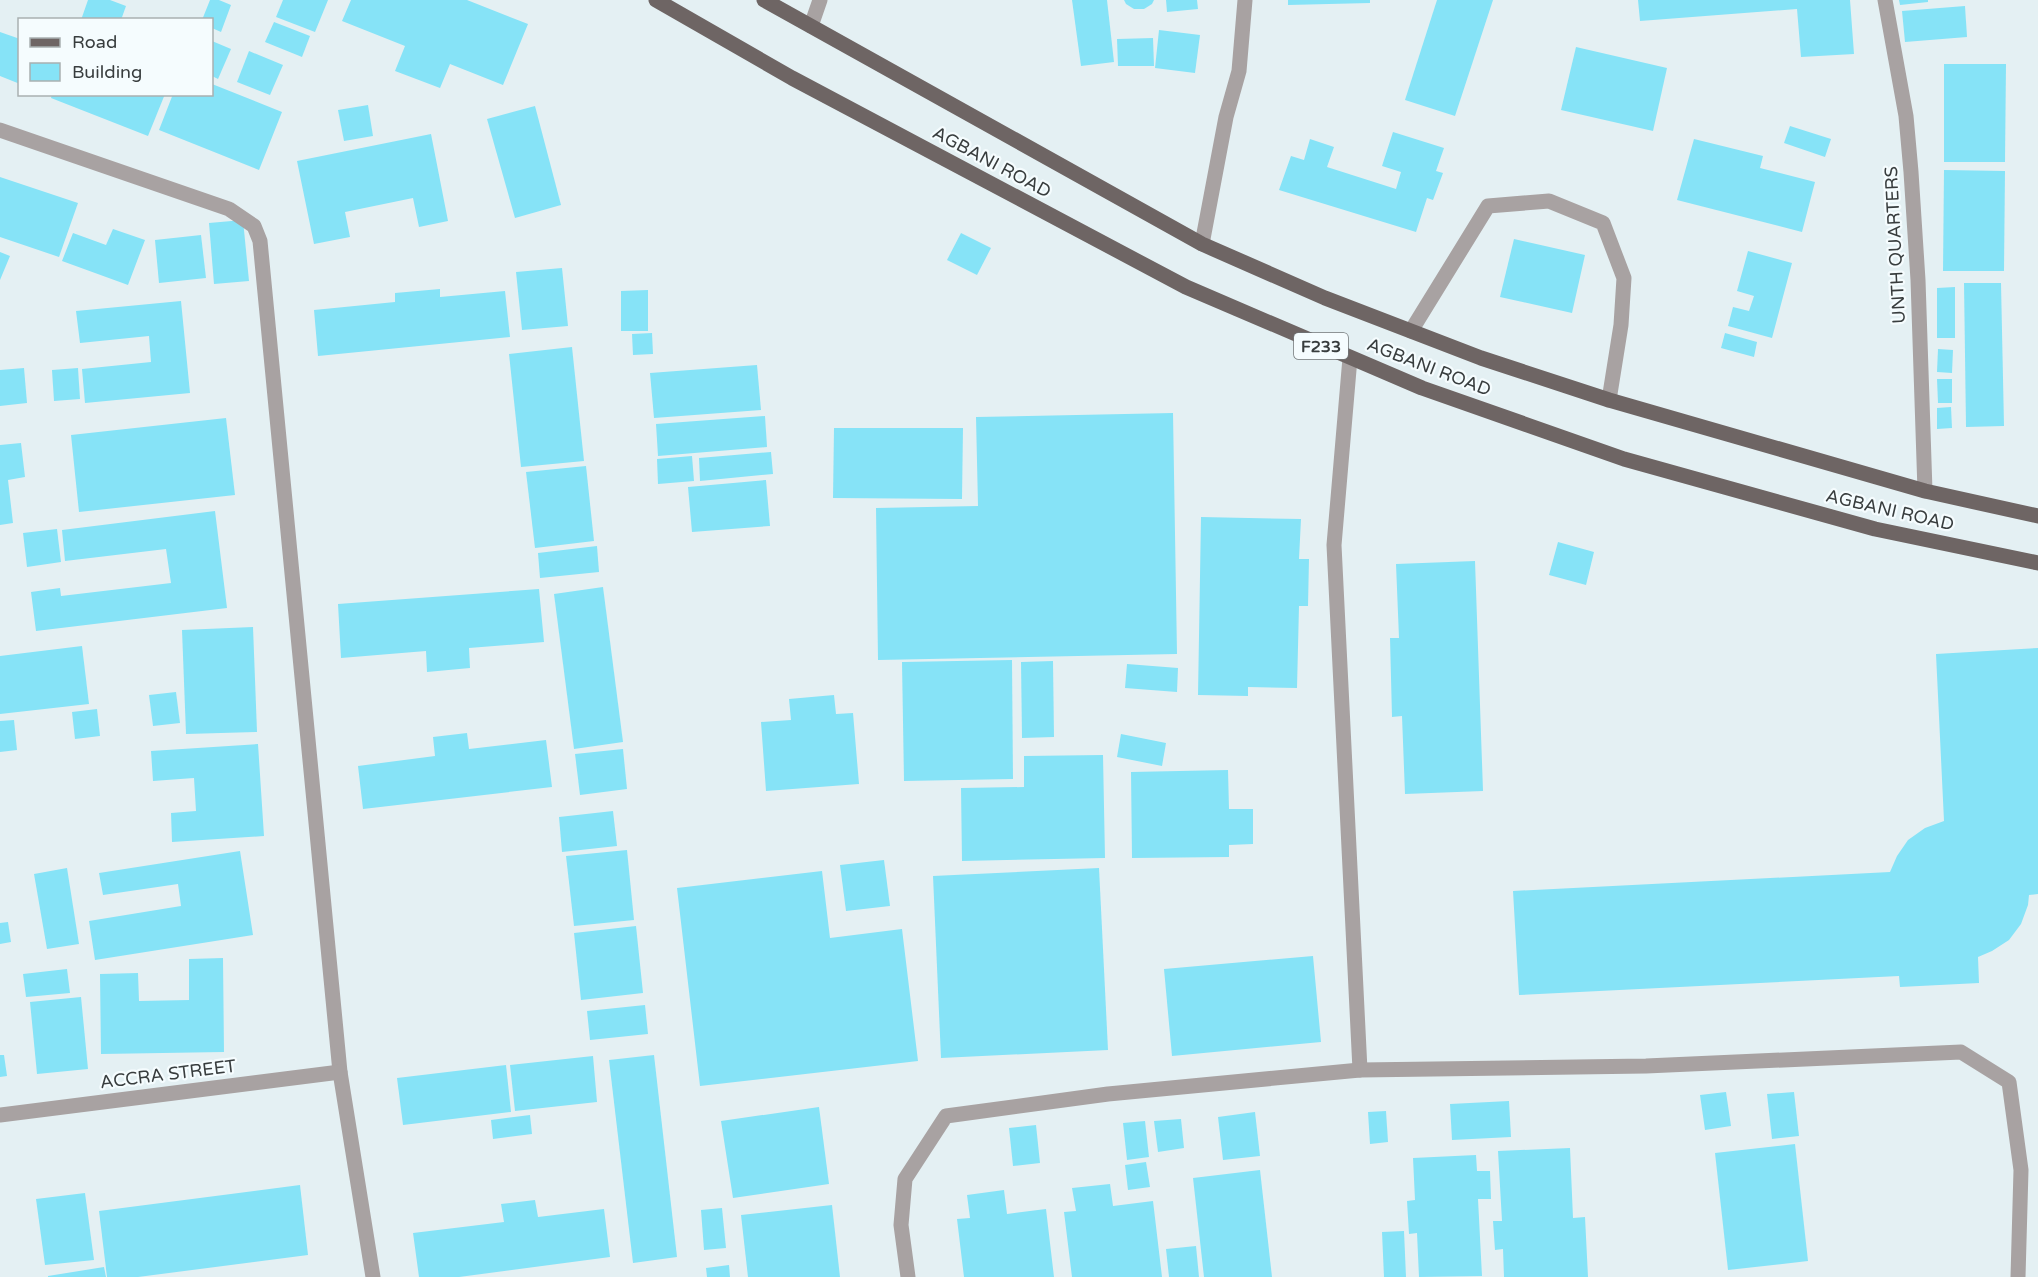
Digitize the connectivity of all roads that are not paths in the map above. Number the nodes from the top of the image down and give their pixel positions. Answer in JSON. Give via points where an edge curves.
{"nodes":[{"id":1,"x":656,"y":0,"type":"edge"},
{"id":2,"x":764,"y":0,"type":"edge"},
{"id":3,"x":820,"y":0,"type":"edge"},
{"id":4,"x":1245,"y":0,"type":"edge"},
{"id":5,"x":1885,"y":0,"type":"edge"},
{"id":6,"x":811,"y":26,"type":"junction"},
{"id":7,"x":0,"y":130,"type":"edge"},
{"id":8,"x":1202,"y":243,"type":"junction"},
{"id":9,"x":1411,"y":331,"type":"junction"},
{"id":10,"x":1350,"y":358,"type":"junction"},
{"id":11,"x":1609,"y":400,"type":"junction"},
{"id":12,"x":1924,"y":491,"type":"junction"},
{"id":13,"x":2038,"y":516,"type":"edge"},
{"id":14,"x":2038,"y":563,"type":"edge"},
{"id":15,"x":1360,"y":1070,"type":"junction"},
{"id":16,"x":340,"y":1072,"type":"junction"},
{"id":17,"x":0,"y":1115,"type":"edge"},
{"id":18,"x":373,"y":1277,"type":"edge"},
{"id":19,"x":909,"y":1277,"type":"edge"},
{"id":20,"x":2018,"y":1277,"type":"edge"}],
"edges":[{"from":1,"to":10,"type":"main road","name":"AGBANI ROAD","number":"F233","via":[[792,78],[1176,281]]},
{"from":2,"to":6,"type":"main road","name":"AGBANI ROAD","number":"F233"},
{"from":3,"to":6,"type":"street"},
{"from":4,"to":8,"type":"street","via":[[1239,71],[1226,117]]},
{"from":5,"to":12,"type":"street","name":"UNTH QUARTERS","via":[[1906,116],[1911,172]]},
{"from":6,"to":8,"type":"main road","name":"AGBANI ROAD","number":"F233"},
{"from":7,"to":16,"type":"street","via":[[229,209],[254,226],[260,241]]},
{"from":8,"to":9,"type":"main road","name":"AGBANI ROAD","number":"F233"},
{"from":9,"to":11,"type":"main road","name":"AGBANI ROAD","number":"F233"},
{"from":9,"to":11,"type":"street","via":[[1488,206],[1549,201],[1603,223],[1624,278]]},
{"from":10,"to":14,"type":"main road","name":"AGBANI ROAD","number":"F233","via":[[1422,388],[1623,459],[1875,529]]},
{"from":10,"to":15,"type":"street","via":[[1334,545]]},
{"from":11,"to":12,"type":"main road","name":"AGBANI ROAD","number":"F233"},
{"from":12,"to":13,"type":"main road","name":"AGBANI ROAD","number":"F233"},
{"from":15,"to":19,"type":"street","via":[[1107,1094],[946,1116],[904,1179],[901,1225]]},
{"from":15,"to":20,"type":"street","via":[[1646,1066],[1961,1052],[2009,1082],[2021,1170]]},
{"from":16,"to":17,"type":"street","name":"ACCRA STREET"},
{"from":16,"to":18,"type":"street"}]}
